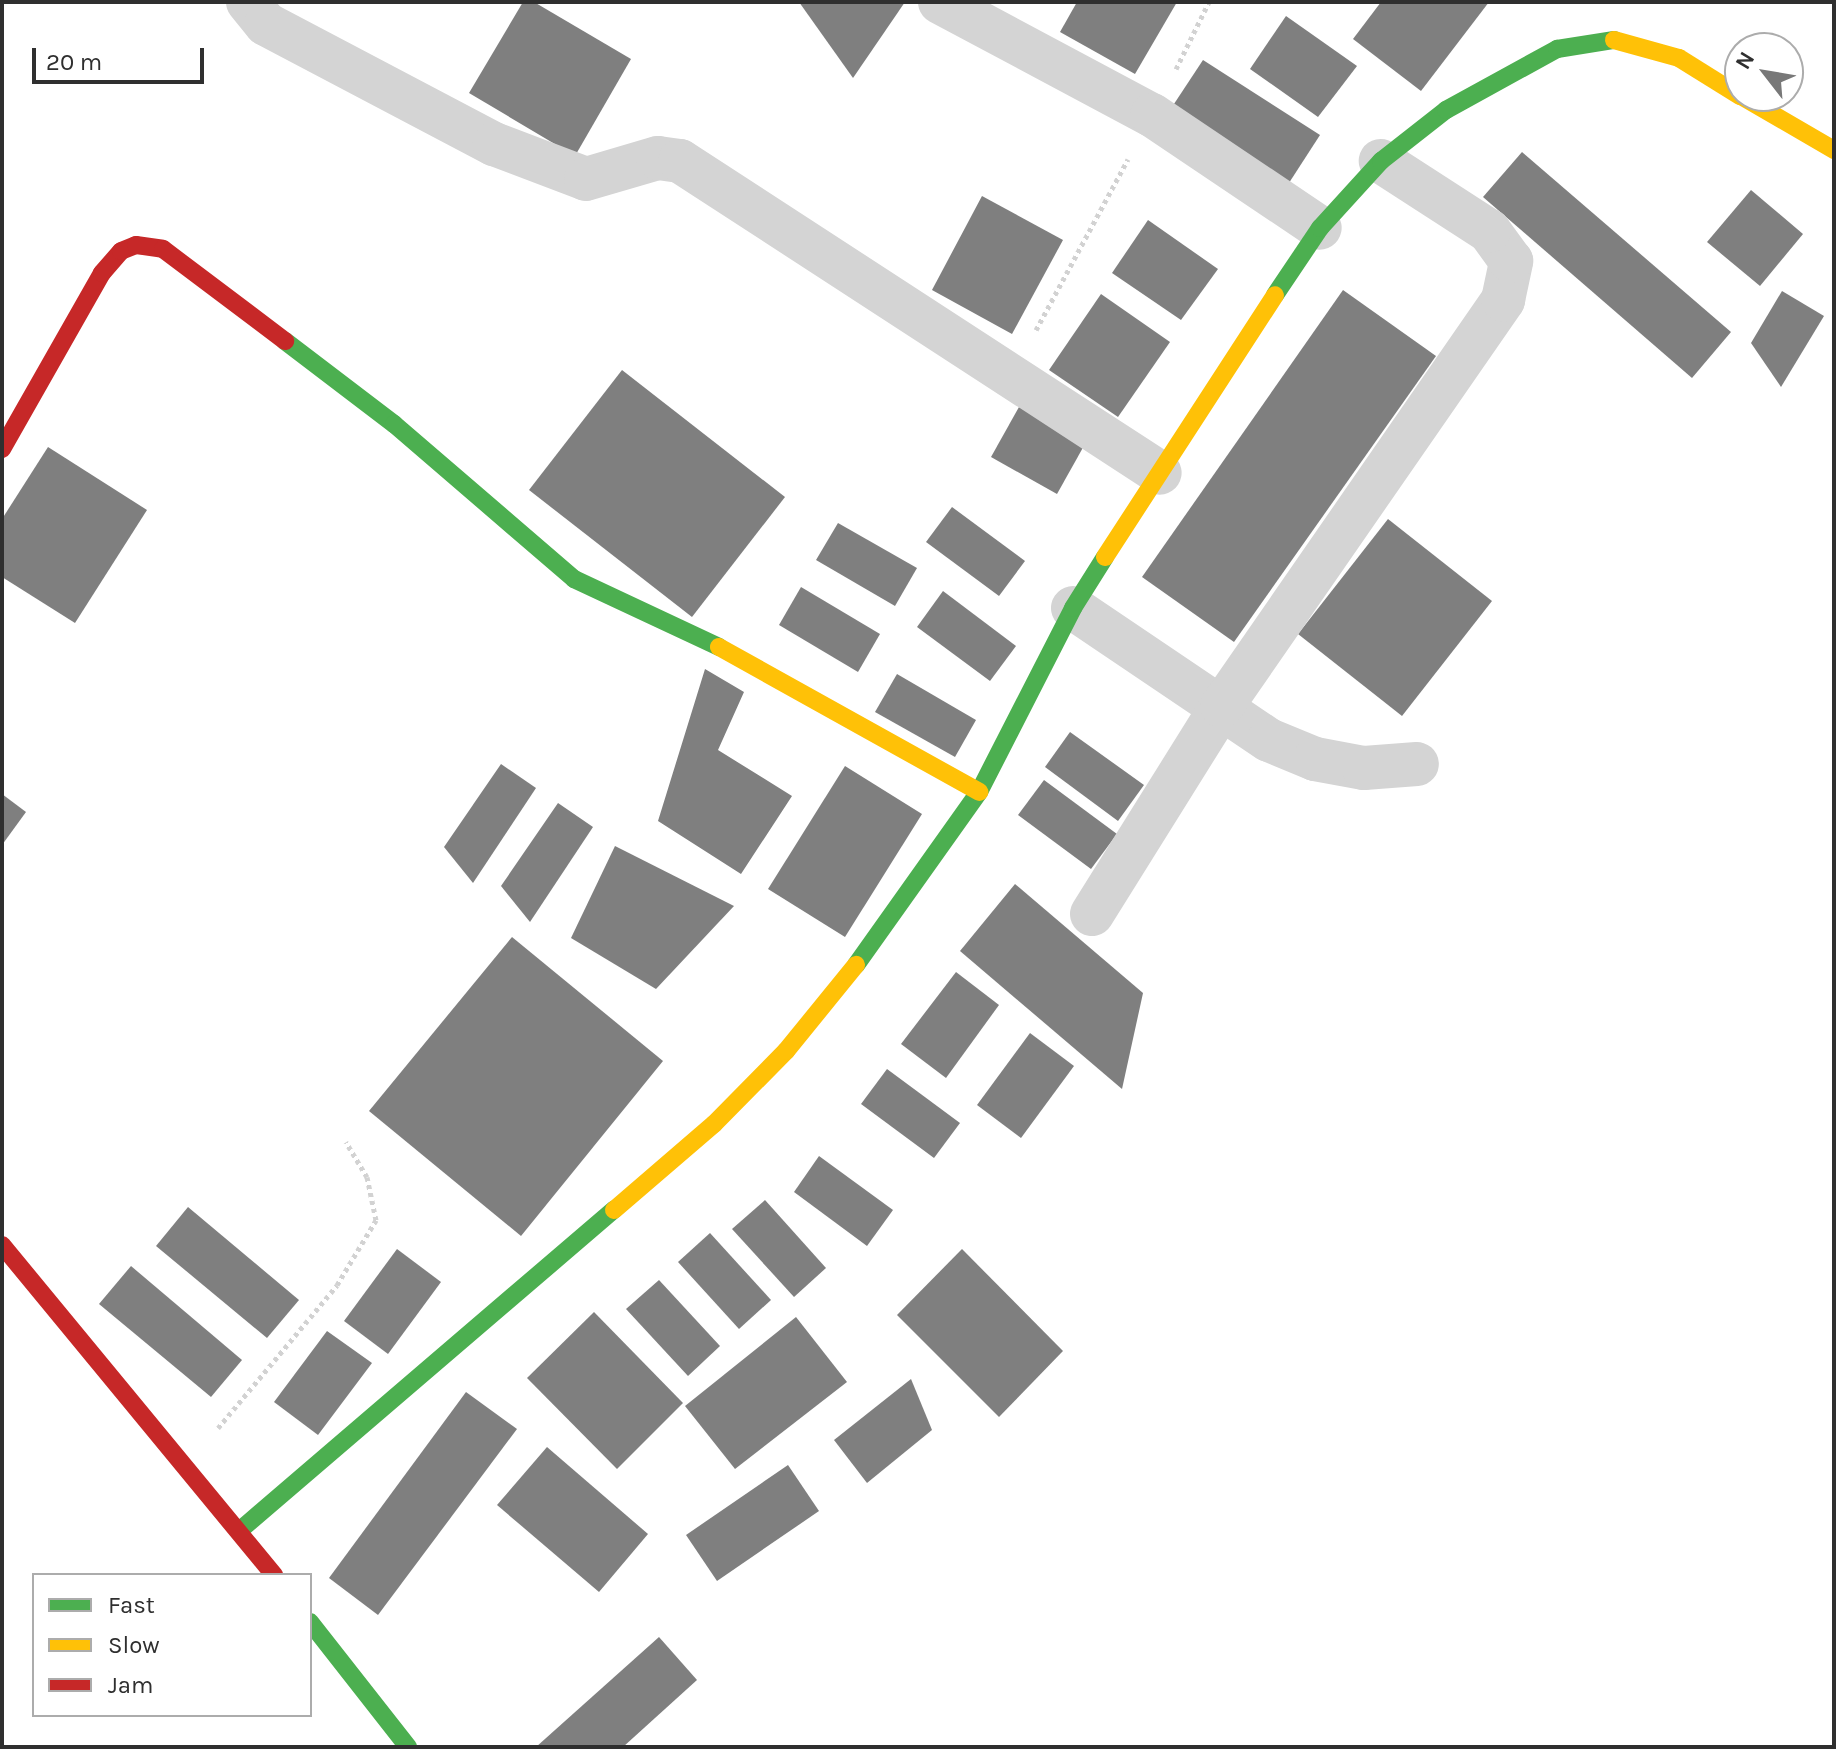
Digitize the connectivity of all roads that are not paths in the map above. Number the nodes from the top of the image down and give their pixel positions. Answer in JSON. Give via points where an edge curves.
{"nodes":[{"id":1,"x":940,"y":2,"type":"edge"},
{"id":2,"x":265,"y":9,"type":"edge"},
{"id":3,"x":1724,"y":86,"type":"edge"},
{"id":4,"x":1768,"y":112,"type":"edge"},
{"id":5,"x":1834,"y":150,"type":"edge"},
{"id":6,"x":1381,"y":161,"type":"junction"},
{"id":7,"x":1320,"y":228,"type":"junction"},
{"id":8,"x":2,"y":449,"type":"edge"},
{"id":9,"x":1160,"y":473,"type":"junction"},
{"id":10,"x":1073,"y":608,"type":"junction"},
{"id":11,"x":1222,"y":706,"type":"junction"},
{"id":12,"x":1417,"y":764,"type":"dead end"},
{"id":13,"x":979,"y":792,"type":"junction"},
{"id":14,"x":1092,"y":914,"type":"dead end"},
{"id":15,"x":2,"y":1245,"type":"edge"},
{"id":16,"x":239,"y":1531,"type":"junction"},
{"id":17,"x":272,"y":1573,"type":"edge"},
{"id":18,"x":312,"y":1625,"type":"edge"},
{"id":19,"x":408,"y":1747,"type":"edge"}],
"edges":[{"from":1,"to":7,"type":"street","via":[[1152,115]]},
{"from":2,"to":9,"type":"street","via":[[494,144],[586,179],[658,158],[680,161]]},
{"from":3,"to":6,"type":"street","via":[[1679,58],[1620,39],[1557,49],[1446,110]]},
{"from":4,"to":5,"type":"street"},
{"from":6,"to":7,"type":"street"},
{"from":6,"to":11,"type":"street","via":[[1489,231],[1511,261],[1503,300]]},
{"from":7,"to":9,"type":"street"},
{"from":8,"to":13,"type":"street","via":[[102,273],[121,251],[150,244],[253,314],[394,424],[574,579],[728,651]]},
{"from":9,"to":10,"type":"street"},
{"from":10,"to":11,"type":"street"},
{"from":10,"to":13,"type":"street"},
{"from":11,"to":12,"type":"street","via":[[1269,740],[1315,759],[1364,768]]},
{"from":11,"to":14,"type":"street"},
{"from":13,"to":16,"type":"street","via":[[875,942],[786,1051],[714,1124]]},
{"from":15,"to":16,"type":"street"},
{"from":16,"to":17,"type":"street"},
{"from":18,"to":19,"type":"street"}]}
